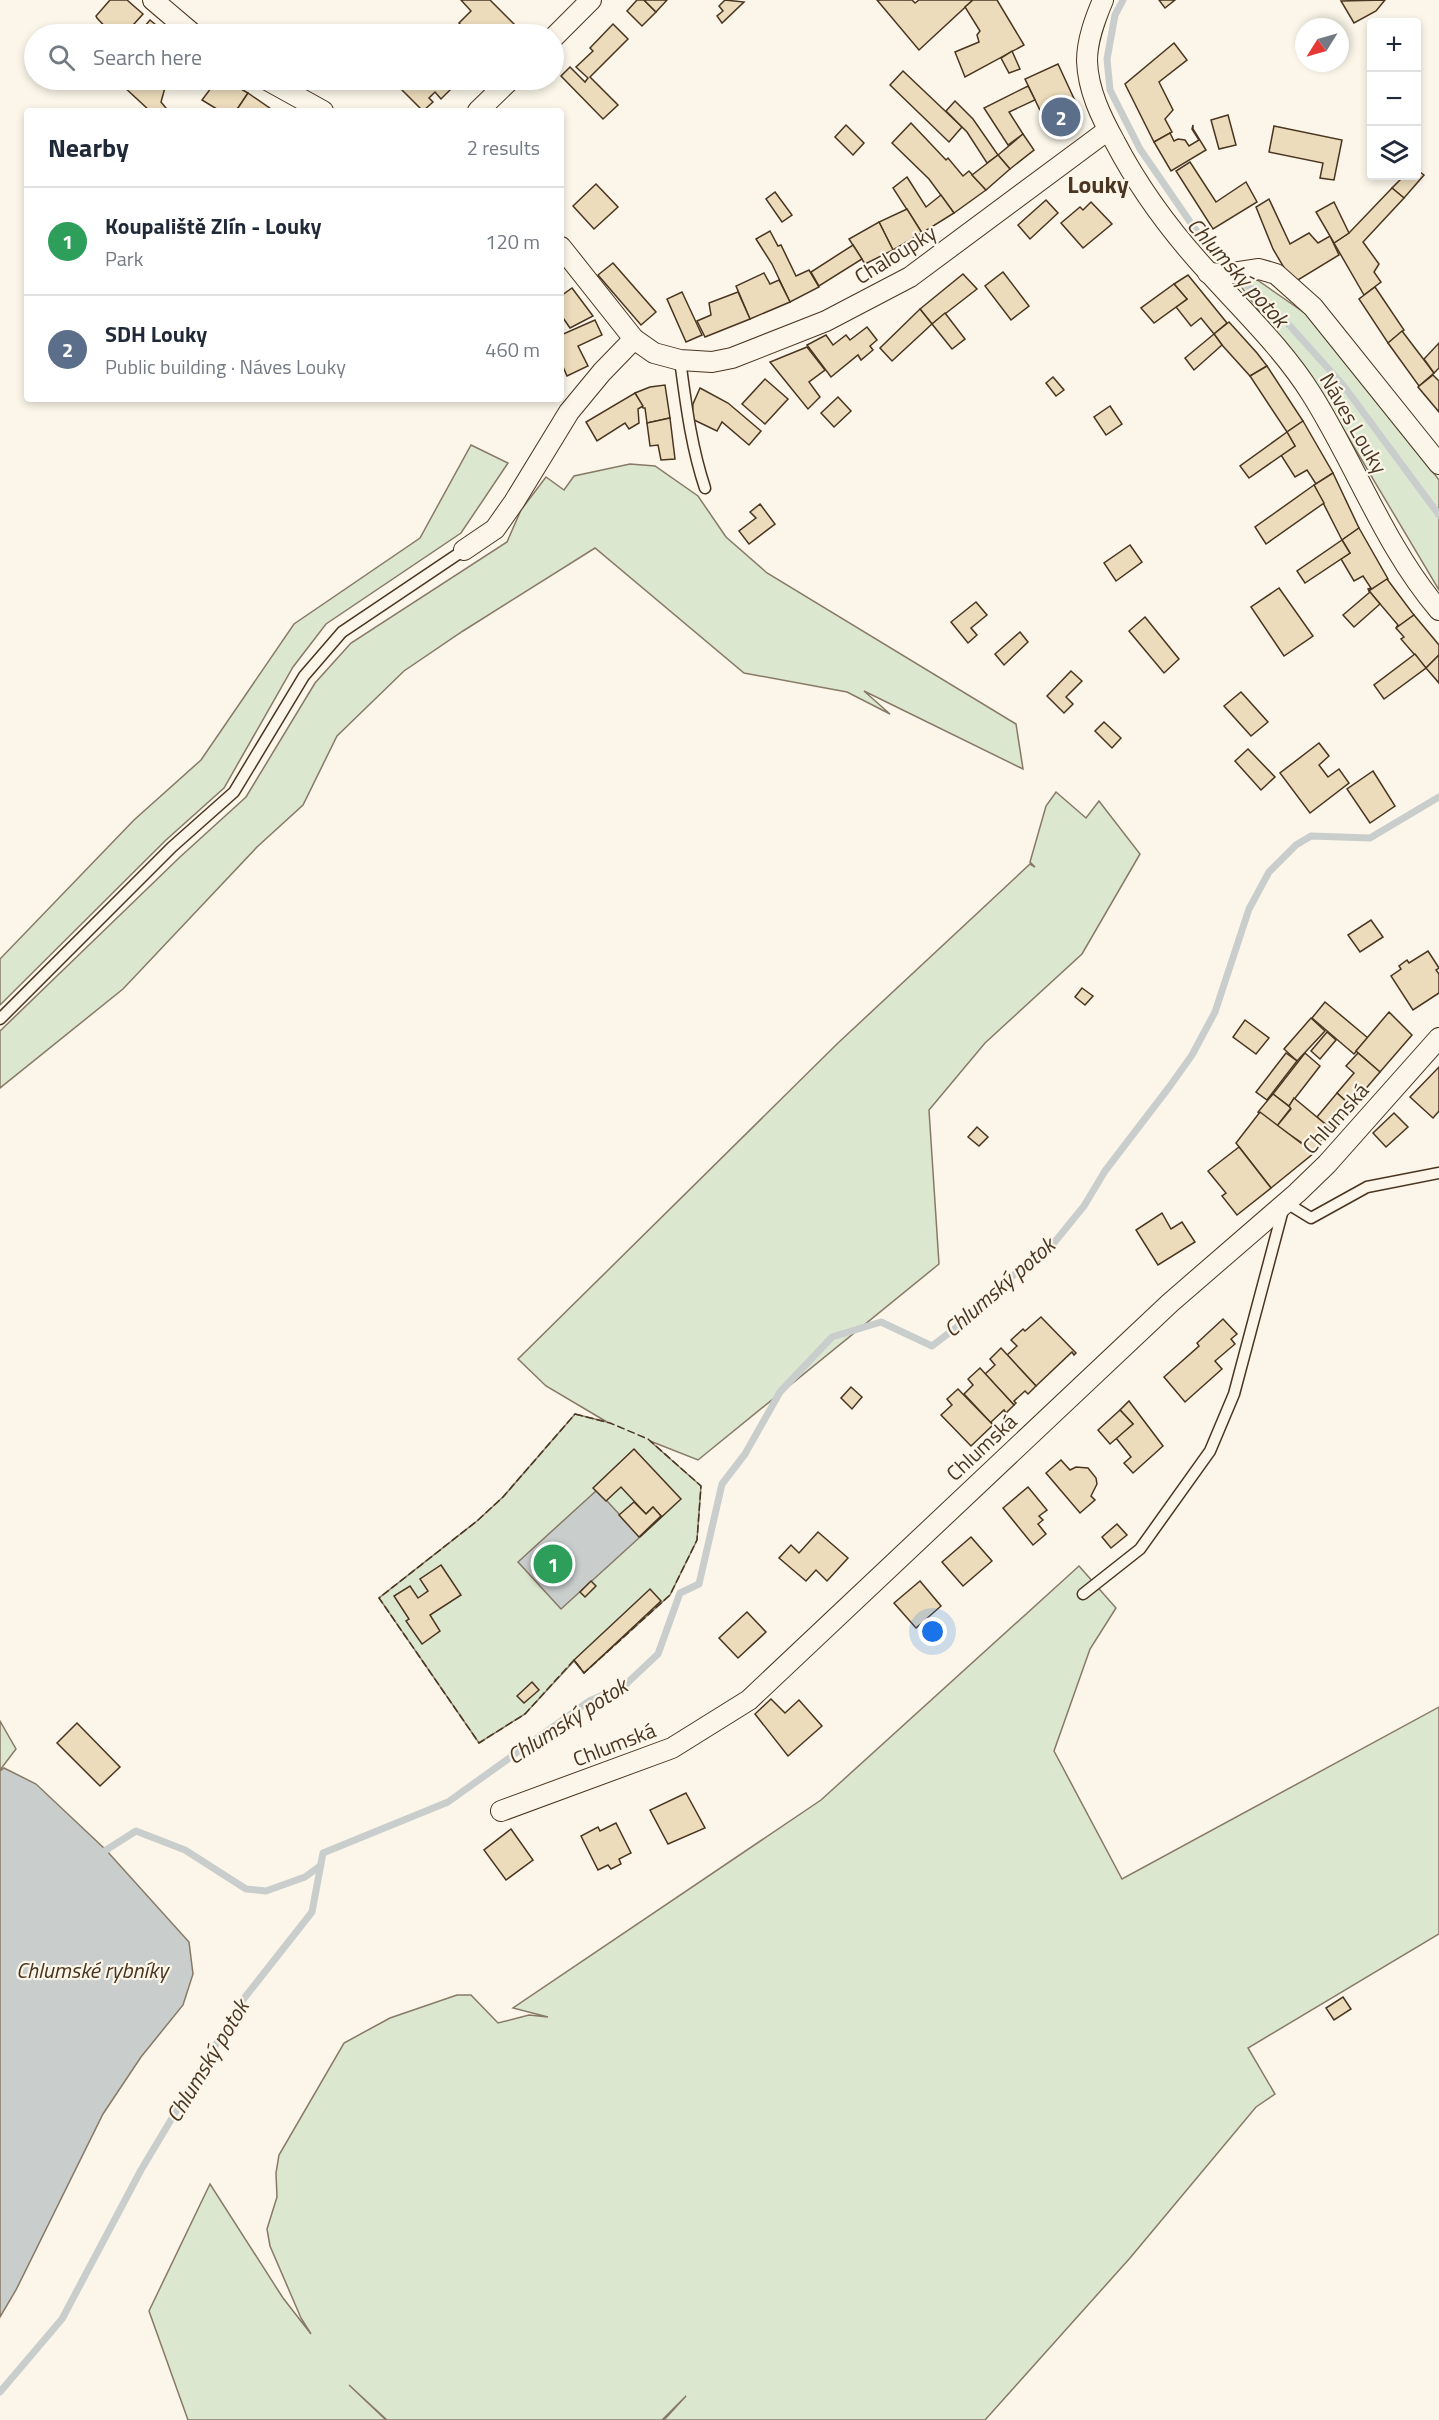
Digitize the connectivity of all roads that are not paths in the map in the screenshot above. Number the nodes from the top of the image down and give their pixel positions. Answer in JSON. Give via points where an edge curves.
{"nodes":[{"id":1,"x":153,"y":0,"type":"edge"},
{"id":2,"x":591,"y":0,"type":"edge"},
{"id":3,"x":1103,"y":0,"type":"edge"},
{"id":4,"x":181,"y":24,"type":"edge"},
{"id":5,"x":564,"y":26,"type":"edge"},
{"id":6,"x":285,"y":90,"type":"edge"},
{"id":7,"x":500,"y":90,"type":"edge"},
{"id":8,"x":318,"y":108,"type":"edge"},
{"id":9,"x":481,"y":108,"type":"edge"},
{"id":10,"x":1108,"y":130,"type":"junction"},
{"id":11,"x":564,"y":251,"type":"edge"},
{"id":12,"x":1226,"y":272,"type":"junction"},
{"id":13,"x":634,"y":339,"type":"junction"},
{"id":14,"x":680,"y":360,"type":"junction"},
{"id":15,"x":1439,"y":464,"type":"edge"},
{"id":16,"x":705,"y":488,"type":"dead end"},
{"id":17,"x":464,"y":550,"type":"joint"},
{"id":18,"x":1439,"y":610,"type":"edge"},
{"id":19,"x":0,"y":1019,"type":"edge"},
{"id":20,"x":1439,"y":1038,"type":"edge"},
{"id":21,"x":1439,"y":1173,"type":"edge"},
{"id":22,"x":1285,"y":1202,"type":"junction"},
{"id":23,"x":1083,"y":1594,"type":"dead end"},
{"id":24,"x":501,"y":1811,"type":"dead end"}],
"edges":[{"from":1,"to":4,"type":"street"},
{"from":2,"to":5,"type":"street"},
{"from":3,"to":10,"type":"street","name":"Náves Louky","via":[[1089,44],[1089,78]]},
{"from":6,"to":8,"type":"street"},
{"from":7,"to":9,"type":"street"},
{"from":10,"to":12,"type":"street","name":"Náves Louky","via":[[1127,166],[1166,222]]},
{"from":10,"to":14,"type":"street","name":"Chaloupky","via":[[948,250],[887,290],[752,352],[712,362]]},
{"from":11,"to":13,"type":"street"},
{"from":12,"to":15,"type":"street","name":"Náves Louky","via":[[1259,269],[1276,274],[1313,307]]},
{"from":12,"to":18,"type":"street","name":"Náves Louky","via":[[1312,394],[1412,575]]},
{"from":13,"to":14,"type":"street","name":"Chaloupky","via":[[654,353]]},
{"from":13,"to":17,"type":"street","via":[[569,412],[495,529]]},
{"from":14,"to":16,"type":"lane","via":[[688,422]]},
{"from":17,"to":19,"type":"lane","via":[[342,632],[304,676],[234,792],[172,847]]},
{"from":20,"to":22,"type":"street","name":"Chlumská","via":[[1327,1164]]},
{"from":21,"to":22,"type":"lane","via":[[1366,1186],[1311,1218]]},
{"from":22,"to":23,"type":"lane","via":[[1234,1394],[1210,1451],[1140,1549]]},
{"from":22,"to":24,"type":"street","name":"Chlumská","via":[[1177,1296],[749,1700],[672,1748]]}]}
